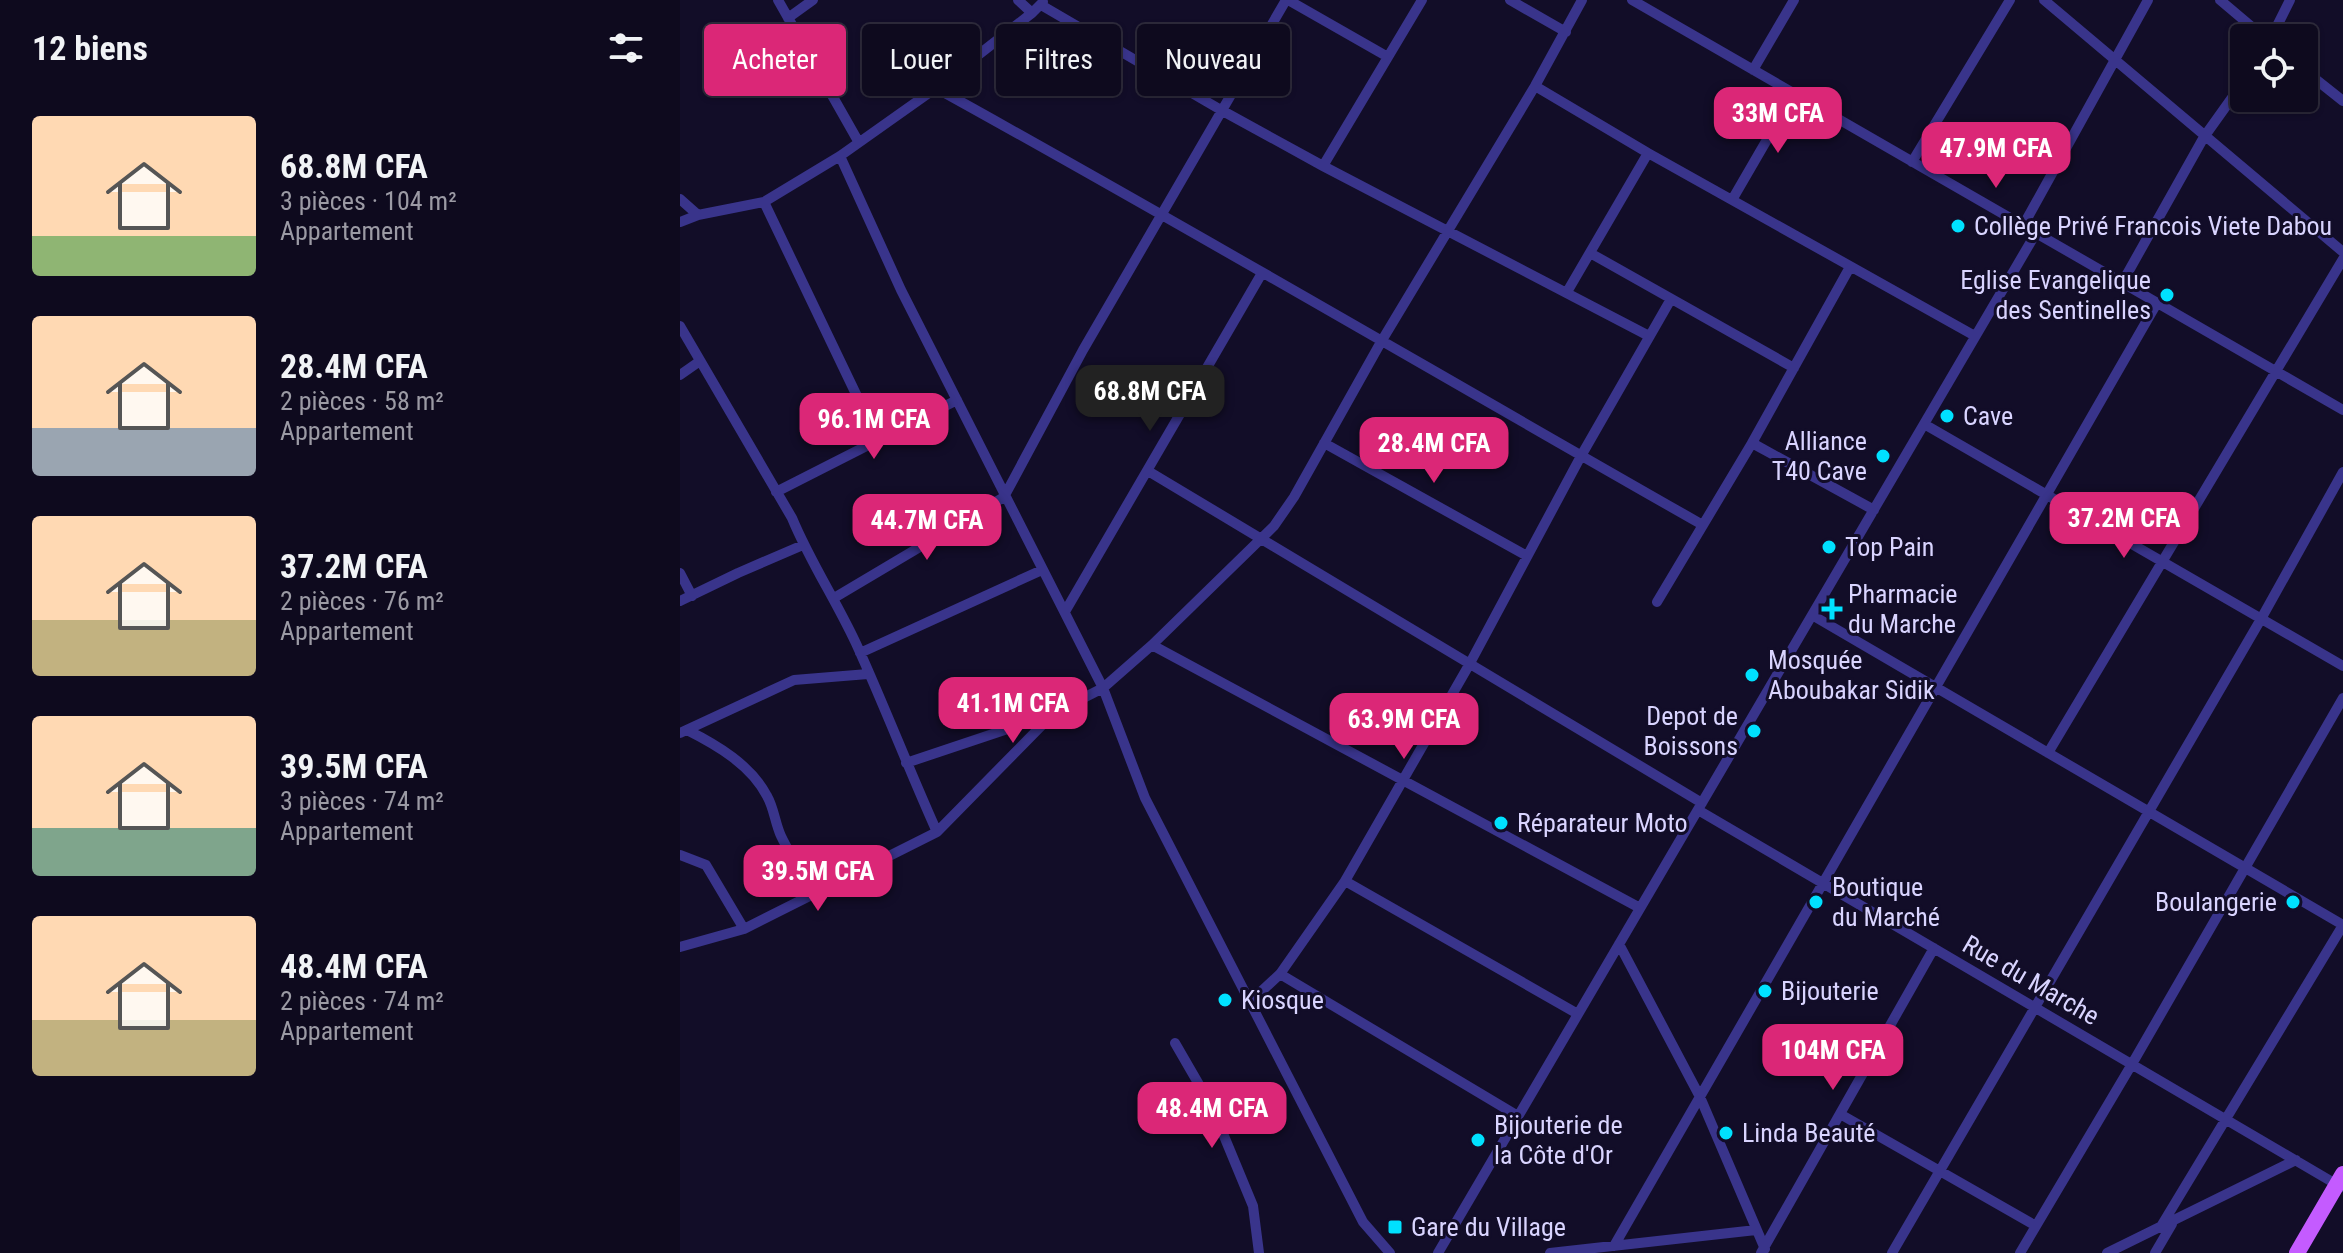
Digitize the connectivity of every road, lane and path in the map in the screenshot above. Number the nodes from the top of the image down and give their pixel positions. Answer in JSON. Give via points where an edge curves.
{"nodes":[{"id":1,"x":778,"y":0,"type":"edge"},
{"id":2,"x":813,"y":0,"type":"edge"},
{"id":3,"x":1018,"y":0,"type":"edge"},
{"id":4,"x":1287,"y":0,"type":"edge"},
{"id":5,"x":1422,"y":0,"type":"edge"},
{"id":6,"x":1510,"y":0,"type":"edge"},
{"id":7,"x":1582,"y":0,"type":"edge"},
{"id":8,"x":1632,"y":0,"type":"edge"},
{"id":9,"x":1794,"y":0,"type":"edge"},
{"id":10,"x":2010,"y":0,"type":"edge"},
{"id":11,"x":2044,"y":0,"type":"edge"},
{"id":12,"x":2148,"y":0,"type":"edge"},
{"id":13,"x":2220,"y":0,"type":"edge"},
{"id":14,"x":2290,"y":0,"type":"edge"},
{"id":15,"x":1043,"y":2,"type":"edge"},
{"id":16,"x":1653,"y":5,"type":"edge"},
{"id":17,"x":1032,"y":13,"type":"junction"},
{"id":18,"x":788,"y":18,"type":"junction"},
{"id":19,"x":2250,"y":24,"type":"edge"},
{"id":20,"x":2276,"y":24,"type":"edge"},
{"id":21,"x":1566,"y":32,"type":"junction"},
{"id":22,"x":980,"y":54,"type":"edge"},
{"id":23,"x":1388,"y":57,"type":"junction"},
{"id":24,"x":2115,"y":60,"type":"junction"},
{"id":25,"x":1753,"y":70,"type":"junction"},
{"id":26,"x":2318,"y":81,"type":"edge"},
{"id":27,"x":1535,"y":86,"type":"junction"},
{"id":28,"x":1794,"y":93,"type":"junction"},
{"id":29,"x":924,"y":96,"type":"edge"},
{"id":30,"x":951,"y":96,"type":"edge"},
{"id":31,"x":2230,"y":101,"type":"edge"},
{"id":32,"x":2343,"y":101,"type":"edge"},
{"id":33,"x":1221,"y":110,"type":"junction"},
{"id":34,"x":2204,"y":137,"type":"junction"},
{"id":35,"x":858,"y":141,"type":"junction"},
{"id":36,"x":1648,"y":153,"type":"junction"},
{"id":37,"x":840,"y":156,"type":"junction"},
{"id":38,"x":1912,"y":162,"type":"junction"},
{"id":39,"x":1323,"y":166,"type":"junction"},
{"id":40,"x":680,"y":199,"type":"edge"},
{"id":41,"x":1732,"y":200,"type":"junction"},
{"id":42,"x":764,"y":202,"type":"junction"},
{"id":43,"x":1163,"y":213,"type":"junction"},
{"id":44,"x":698,"y":215,"type":"junction"},
{"id":45,"x":680,"y":222,"type":"edge"},
{"id":46,"x":2023,"y":226,"type":"junction"},
{"id":47,"x":1449,"y":230,"type":"junction"},
{"id":48,"x":2036,"y":233,"type":"junction"},
{"id":49,"x":2343,"y":252,"type":"edge"},
{"id":50,"x":1590,"y":253,"type":"junction"},
{"id":51,"x":2343,"y":259,"type":"edge"},
{"id":52,"x":1850,"y":267,"type":"junction"},
{"id":53,"x":1262,"y":273,"type":"junction"},
{"id":54,"x":2122,"y":283,"type":"junction"},
{"id":55,"x":1567,"y":292,"type":"junction"},
{"id":56,"x":1671,"y":299,"type":"junction"},
{"id":57,"x":2157,"y":303,"type":"junction"},
{"id":58,"x":680,"y":326,"type":"edge"},
{"id":59,"x":1649,"y":336,"type":"junction"},
{"id":60,"x":1975,"y":336,"type":"junction"},
{"id":61,"x":1381,"y":342,"type":"junction"},
{"id":62,"x":700,"y":361,"type":"junction"},
{"id":63,"x":1794,"y":368,"type":"junction"},
{"id":64,"x":2275,"y":371,"type":"junction"},
{"id":65,"x":680,"y":375,"type":"edge"},
{"id":66,"x":957,"y":400,"type":"junction"},
{"id":67,"x":2343,"y":410,"type":"edge"},
{"id":68,"x":1924,"y":424,"type":"junction"},
{"id":69,"x":878,"y":440,"type":"junction"},
{"id":70,"x":1324,"y":443,"type":"junction"},
{"id":71,"x":1752,"y":443,"type":"junction"},
{"id":72,"x":1581,"y":456,"type":"junction"},
{"id":73,"x":1148,"y":471,"type":"junction"},
{"id":74,"x":2343,"y":472,"type":"edge"},
{"id":75,"x":776,"y":492,"type":"junction"},
{"id":76,"x":2046,"y":496,"type":"junction"},
{"id":77,"x":1004,"y":497,"type":"junction"},
{"id":78,"x":1874,"y":510,"type":"junction"},
{"id":79,"x":1701,"y":524,"type":"junction"},
{"id":80,"x":1261,"y":540,"type":"junction"},
{"id":81,"x":803,"y":545,"type":"junction"},
{"id":82,"x":1527,"y":556,"type":"junction"},
{"id":83,"x":2161,"y":562,"type":"junction"},
{"id":84,"x":1042,"y":570,"type":"junction"},
{"id":85,"x":680,"y":573,"type":"edge"},
{"id":86,"x":692,"y":596,"type":"junction"},
{"id":87,"x":834,"y":598,"type":"junction"},
{"id":88,"x":680,"y":601,"type":"edge"},
{"id":89,"x":1657,"y":602,"type":"dead end"},
{"id":90,"x":1066,"y":610,"type":"junction"},
{"id":91,"x":1812,"y":615,"type":"junction"},
{"id":92,"x":2261,"y":619,"type":"junction"},
{"id":93,"x":1152,"y":645,"type":"junction"},
{"id":94,"x":860,"y":653,"type":"junction"},
{"id":95,"x":1469,"y":665,"type":"junction"},
{"id":96,"x":2343,"y":666,"type":"edge"},
{"id":97,"x":868,"y":674,"type":"junction"},
{"id":98,"x":1936,"y":687,"type":"junction"},
{"id":99,"x":1103,"y":688,"type":"junction"},
{"id":100,"x":2343,"y":698,"type":"edge"},
{"id":101,"x":1052,"y":714,"type":"junction"},
{"id":102,"x":684,"y":732,"type":"edge"},
{"id":103,"x":2048,"y":753,"type":"junction"},
{"id":104,"x":906,"y":763,"type":"junction"},
{"id":105,"x":1403,"y":779,"type":"junction"},
{"id":106,"x":1700,"y":806,"type":"junction"},
{"id":107,"x":2148,"y":811,"type":"junction"},
{"id":108,"x":937,"y":832,"type":"junction"},
{"id":109,"x":680,"y":855,"type":"edge"},
{"id":110,"x":2245,"y":868,"type":"junction"},
{"id":111,"x":1345,"y":881,"type":"junction"},
{"id":112,"x":1823,"y":883,"type":"junction"},
{"id":113,"x":815,"y":895,"type":"junction"},
{"id":114,"x":1640,"y":908,"type":"junction"},
{"id":115,"x":2343,"y":925,"type":"edge"},
{"id":116,"x":744,"y":929,"type":"junction"},
{"id":117,"x":1619,"y":944,"type":"junction"},
{"id":118,"x":680,"y":947,"type":"edge"},
{"id":119,"x":1934,"y":948,"type":"junction"},
{"id":120,"x":1280,"y":974,"type":"junction"},
{"id":121,"x":1251,"y":1001,"type":"junction"},
{"id":122,"x":2034,"y":1007,"type":"junction"},
{"id":123,"x":1578,"y":1014,"type":"junction"},
{"id":124,"x":1175,"y":1043,"type":"dead end"},
{"id":125,"x":2132,"y":1064,"type":"junction"},
{"id":126,"x":1700,"y":1097,"type":"junction"},
{"id":127,"x":1840,"y":1114,"type":"junction"},
{"id":128,"x":1518,"y":1116,"type":"junction"},
{"id":129,"x":2226,"y":1119,"type":"junction"},
{"id":130,"x":2296,"y":1160,"type":"junction"},
{"id":131,"x":1939,"y":1171,"type":"junction"},
{"id":132,"x":2341,"y":1182,"type":"edge"},
{"id":133,"x":2173,"y":1222,"type":"junction"},
{"id":134,"x":2036,"y":1226,"type":"junction"},
{"id":135,"x":2160,"y":1228,"type":"junction"},
{"id":136,"x":1756,"y":1230,"type":"junction"},
{"id":137,"x":1614,"y":1246,"type":"junction"},
{"id":138,"x":1764,"y":1251,"type":"edge"},
{"id":139,"x":1259,"y":1253,"type":"edge"},
{"id":140,"x":1390,"y":1253,"type":"edge"},
{"id":141,"x":1438,"y":1253,"type":"edge"},
{"id":142,"x":1550,"y":1253,"type":"edge"},
{"id":143,"x":1892,"y":1253,"type":"edge"},
{"id":144,"x":2020,"y":1253,"type":"edge"},
{"id":145,"x":2107,"y":1253,"type":"edge"},
{"id":146,"x":2155,"y":1253,"type":"edge"},
{"id":147,"x":2297,"y":1253,"type":"edge"}],
"edges":[{"from":1,"to":18,"type":"street"},
{"from":2,"to":18,"type":"street"},
{"from":3,"to":17,"type":"street"},
{"from":4,"to":23,"type":"street"},
{"from":4,"to":33,"type":"street"},
{"from":5,"to":23,"type":"street"},
{"from":6,"to":21,"type":"street"},
{"from":7,"to":21,"type":"street"},
{"from":8,"to":16,"type":"street"},
{"from":9,"to":25,"type":"street"},
{"from":10,"to":38,"type":"street"},
{"from":11,"to":24,"type":"street"},
{"from":12,"to":24,"type":"street"},
{"from":13,"to":19,"type":"street"},
{"from":14,"to":20,"type":"street"},
{"from":15,"to":17,"type":"street"},
{"from":15,"to":33,"type":"street"},
{"from":16,"to":25,"type":"street"},
{"from":17,"to":22,"type":"street"},
{"from":18,"to":35,"type":"street"},
{"from":21,"to":27,"type":"street"},
{"from":23,"to":39,"type":"street"},
{"from":24,"to":34,"type":"street"},
{"from":24,"to":46,"type":"street"},
{"from":25,"to":28,"type":"street"},
{"from":26,"to":32,"type":"street"},
{"from":27,"to":36,"type":"street"},
{"from":27,"to":47,"type":"street"},
{"from":28,"to":38,"type":"street"},
{"from":28,"to":41,"type":"street"},
{"from":29,"to":35,"type":"street"},
{"from":30,"to":43,"type":"street"},
{"from":31,"to":34,"type":"street"},
{"from":33,"to":39,"type":"street"},
{"from":33,"to":43,"type":"street"},
{"from":34,"to":49,"type":"street"},
{"from":34,"to":54,"type":"street"},
{"from":35,"to":37,"type":"street"},
{"from":36,"to":41,"type":"street"},
{"from":36,"to":50,"type":"street"},
{"from":37,"to":42,"type":"street"},
{"from":37,"to":66,"type":"street"},
{"from":38,"to":46,"type":"street"},
{"from":39,"to":47,"type":"street"},
{"from":40,"to":44,"type":"street"},
{"from":41,"to":52,"type":"street"},
{"from":42,"to":44,"type":"street"},
{"from":42,"to":69,"type":"street"},
{"from":43,"to":53,"type":"street"},
{"from":43,"to":77,"type":"street"},
{"from":44,"to":45,"type":"street"},
{"from":46,"to":48,"type":"street"},
{"from":47,"to":55,"type":"street"},
{"from":47,"to":61,"type":"street"},
{"from":48,"to":54,"type":"street"},
{"from":48,"to":60,"type":"street"},
{"from":50,"to":55,"type":"street"},
{"from":50,"to":56,"type":"street"},
{"from":51,"to":64,"type":"street"},
{"from":52,"to":60,"type":"street"},
{"from":52,"to":63,"type":"street"},
{"from":53,"to":61,"type":"street"},
{"from":53,"to":73,"type":"street"},
{"from":54,"to":57,"type":"street"},
{"from":55,"to":59,"type":"street"},
{"from":56,"to":59,"type":"street"},
{"from":56,"to":63,"type":"street"},
{"from":57,"to":64,"type":"street"},
{"from":57,"to":76,"type":"street"},
{"from":58,"to":62,"type":"street"},
{"from":59,"to":72,"type":"street"},
{"from":60,"to":68,"type":"street"},
{"from":61,"to":70,"type":"street"},
{"from":61,"to":72,"type":"street"},
{"from":62,"to":65,"type":"street"},
{"from":62,"to":75,"type":"street"},
{"from":63,"to":71,"type":"street"},
{"from":64,"to":67,"type":"street"},
{"from":64,"to":83,"type":"street"},
{"from":66,"to":69,"type":"street"},
{"from":66,"to":77,"type":"street"},
{"from":68,"to":76,"type":"street"},
{"from":68,"to":78,"type":"street"},
{"from":69,"to":75,"type":"street"},
{"from":70,"to":80,"type":"street","via":[[1294,497]]},
{"from":70,"to":82,"type":"street"},
{"from":71,"to":78,"type":"street"},
{"from":71,"to":79,"type":"street"},
{"from":72,"to":79,"type":"street"},
{"from":72,"to":82,"type":"street"},
{"from":73,"to":80,"type":"street","name":"Rue du Marche"},
{"from":73,"to":90,"type":"street"},
{"from":74,"to":92,"type":"street"},
{"from":75,"to":81,"type":"street"},
{"from":76,"to":83,"type":"street"},
{"from":76,"to":98,"type":"street"},
{"from":77,"to":84,"type":"street"},
{"from":77,"to":87,"type":"street"},
{"from":78,"to":91,"type":"street"},
{"from":79,"to":89,"type":"street"},
{"from":80,"to":93,"type":"street"},
{"from":80,"to":95,"type":"street","name":"Rue du Marche"},
{"from":81,"to":86,"type":"street"},
{"from":81,"to":87,"type":"street"},
{"from":82,"to":95,"type":"street"},
{"from":83,"to":92,"type":"street"},
{"from":83,"to":103,"type":"street"},
{"from":84,"to":90,"type":"street"},
{"from":84,"to":94,"type":"street"},
{"from":85,"to":86,"type":"street"},
{"from":86,"to":88,"type":"street"},
{"from":87,"to":94,"type":"street"},
{"from":90,"to":99,"type":"street"},
{"from":91,"to":98,"type":"street"},
{"from":91,"to":106,"type":"street"},
{"from":92,"to":96,"type":"street"},
{"from":92,"to":107,"type":"street"},
{"from":93,"to":99,"type":"street"},
{"from":93,"to":105,"type":"street"},
{"from":94,"to":97,"type":"street"},
{"from":95,"to":105,"type":"street"},
{"from":95,"to":106,"type":"street","name":"Rue du Marche"},
{"from":97,"to":102,"type":"street","via":[[794,680]]},
{"from":97,"to":104,"type":"street"},
{"from":98,"to":103,"type":"street"},
{"from":98,"to":112,"type":"street"},
{"from":99,"to":101,"type":"street"},
{"from":99,"to":121,"type":"street","via":[[1145,798]]},
{"from":100,"to":110,"type":"street"},
{"from":101,"to":104,"type":"street"},
{"from":101,"to":108,"type":"street"},
{"from":102,"to":113,"type":"street","via":[[734,759],[759,782]]},
{"from":103,"to":107,"type":"street"},
{"from":104,"to":108,"type":"street"},
{"from":105,"to":111,"type":"street"},
{"from":105,"to":114,"type":"street"},
{"from":106,"to":112,"type":"street","name":"Rue du Marche"},
{"from":106,"to":114,"type":"street"},
{"from":107,"to":110,"type":"street"},
{"from":107,"to":122,"type":"street"},
{"from":108,"to":113,"type":"street"},
{"from":109,"to":116,"type":"street","via":[[706,865]]},
{"from":110,"to":115,"type":"street"},
{"from":110,"to":125,"type":"street"},
{"from":111,"to":120,"type":"street"},
{"from":111,"to":123,"type":"street"},
{"from":112,"to":119,"type":"street","name":"Rue du Marche"},
{"from":112,"to":126,"type":"street"},
{"from":113,"to":116,"type":"street"},
{"from":114,"to":117,"type":"street"},
{"from":115,"to":129,"type":"street"},
{"from":116,"to":118,"type":"street"},
{"from":117,"to":123,"type":"street"},
{"from":117,"to":126,"type":"street"},
{"from":119,"to":122,"type":"street","name":"Rue du Marche"},
{"from":119,"to":127,"type":"street"},
{"from":120,"to":121,"type":"street"},
{"from":120,"to":128,"type":"street"},
{"from":121,"to":140,"type":"street","via":[[1363,1222]]},
{"from":122,"to":125,"type":"street","name":"Rue du Marche"},
{"from":122,"to":131,"type":"street"},
{"from":123,"to":128,"type":"street"},
{"from":124,"to":139,"type":"street","via":[[1212,1107],[1253,1206]]},
{"from":125,"to":129,"type":"street","name":"Rue du Marche"},
{"from":125,"to":134,"type":"street"},
{"from":126,"to":136,"type":"street"},
{"from":126,"to":137,"type":"street"},
{"from":127,"to":131,"type":"street"},
{"from":127,"to":138,"type":"street"},
{"from":128,"to":141,"type":"street"},
{"from":129,"to":130,"type":"street","name":"Rue du Marche"},
{"from":129,"to":135,"type":"street"},
{"from":130,"to":132,"type":"street","name":"Rue du Marche"},
{"from":130,"to":133,"type":"street"},
{"from":131,"to":134,"type":"street"},
{"from":131,"to":143,"type":"street"},
{"from":132,"to":147,"type":"main road"},
{"from":133,"to":135,"type":"street"},
{"from":133,"to":146,"type":"street"},
{"from":134,"to":144,"type":"street"},
{"from":135,"to":145,"type":"street"},
{"from":136,"to":137,"type":"street"},
{"from":136,"to":138,"type":"street"},
{"from":137,"to":142,"type":"street"}]}
